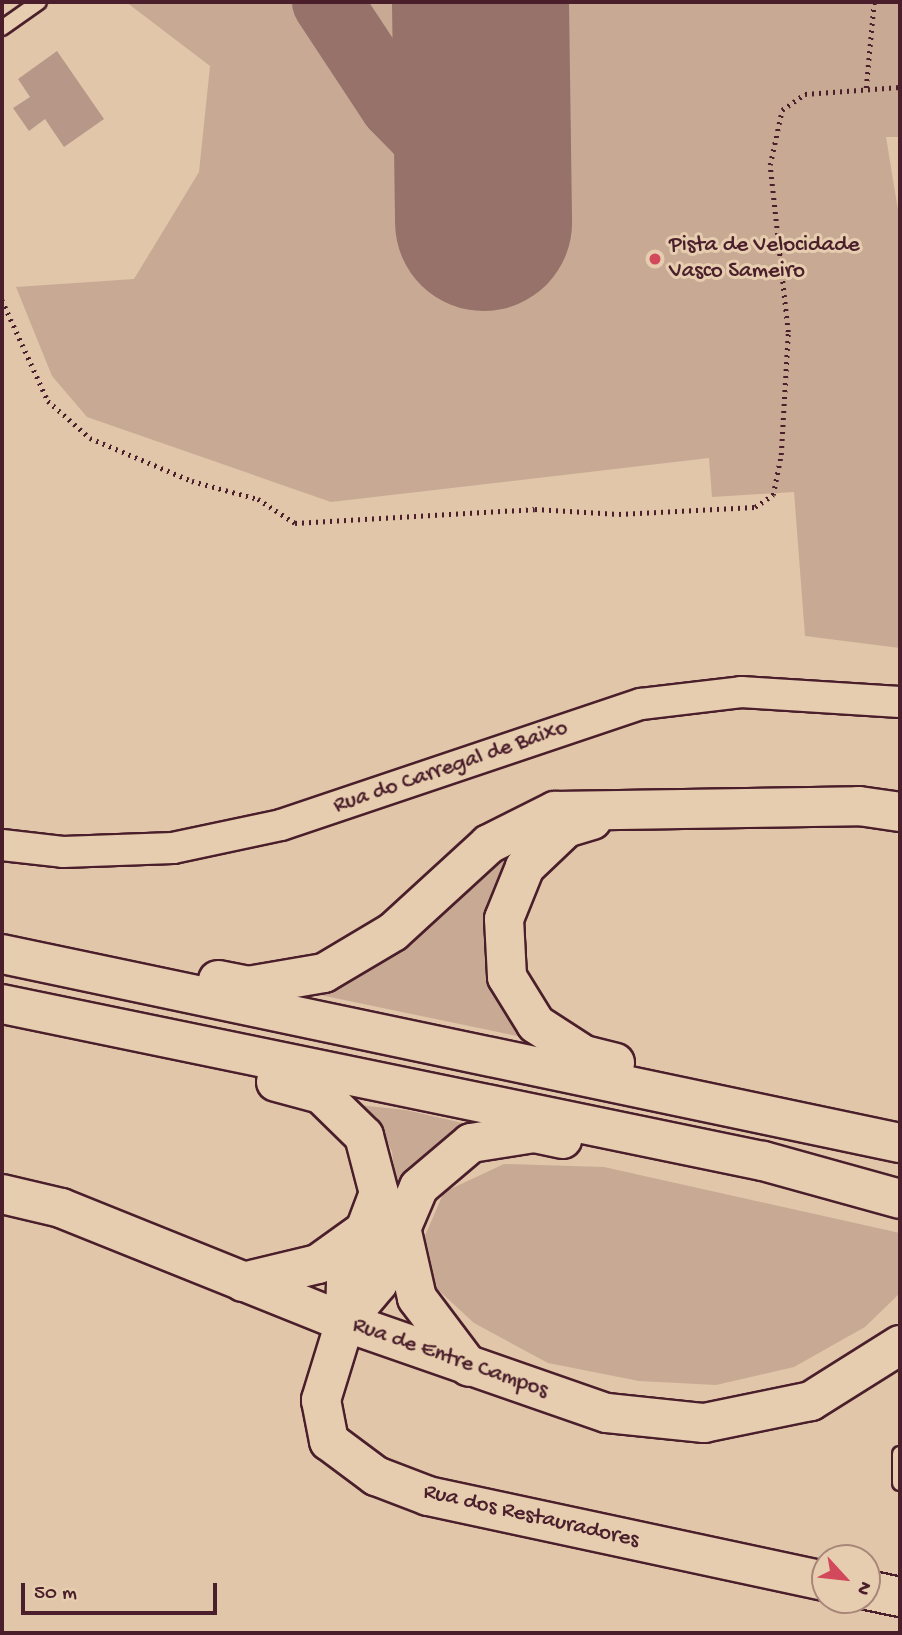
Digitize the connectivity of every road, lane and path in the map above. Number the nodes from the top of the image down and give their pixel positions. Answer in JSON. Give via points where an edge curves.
{"nodes":[{"id":1,"x":38,"y":2,"type":"edge"},
{"id":2,"x":874,"y":2,"type":"edge"},
{"id":3,"x":2,"y":28,"type":"edge"},
{"id":4,"x":900,"y":87,"type":"edge"},
{"id":5,"x":866,"y":88,"type":"junction"},
{"id":6,"x":2,"y":300,"type":"edge"},
{"id":7,"x":900,"y":702,"type":"edge"},
{"id":8,"x":619,"y":810,"type":"junction"},
{"id":9,"x":900,"y":812,"type":"edge"},
{"id":10,"x":2,"y":845,"type":"edge"},
{"id":11,"x":2,"y":954,"type":"edge"},
{"id":12,"x":77,"y":970,"type":"junction"},
{"id":13,"x":2,"y":1004,"type":"edge"},
{"id":14,"x":125,"y":1030,"type":"junction"},
{"id":15,"x":842,"y":1129,"type":"junction"},
{"id":16,"x":900,"y":1143,"type":"edge"},
{"id":17,"x":762,"y":1161,"type":"junction"},
{"id":18,"x":2,"y":1194,"type":"edge"},
{"id":19,"x":900,"y":1199,"type":"edge"},
{"id":20,"x":382,"y":1227,"type":"junction"},
{"id":21,"x":243,"y":1282,"type":"junction"},
{"id":22,"x":345,"y":1322,"type":"junction"},
{"id":23,"x":900,"y":1345,"type":"edge"},
{"id":24,"x":469,"y":1367,"type":"junction"},
{"id":25,"x":900,"y":1454,"type":"edge"},
{"id":26,"x":900,"y":1483,"type":"edge"},
{"id":27,"x":811,"y":1578,"type":"edge"},
{"id":28,"x":881,"y":1593,"type":"edge"},
{"id":29,"x":900,"y":1597,"type":"edge"}],
"edges":[{"from":1,"to":3,"type":"lane"},
{"from":2,"to":5,"type":"path"},
{"from":4,"to":5,"type":"path"},
{"from":5,"to":6,"type":"path","via":[[805,94],[782,110],[776,134],[771,217],[788,332],[781,455],[773,495],[755,507],[619,514],[535,509],[295,523],[258,499],[192,481],[90,438],[48,401]]},
{"from":7,"to":10,"type":"street","name":"Rua do Carregal de Baixo","via":[[741,692],[640,704],[281,825],[173,848],[63,852]]},
{"from":8,"to":9,"type":"main road","via":[[859,806]]},
{"from":8,"to":12,"type":"main road","via":[[555,811],[489,844],[393,932],[324,973],[248,986],[190,975]]},
{"from":8,"to":15,"type":"main road","via":[[566,828],[525,867],[504,919],[508,976],[536,1024],[584,1055]]},
{"from":11,"to":12,"type":"main road"},
{"from":12,"to":15,"type":"main road"},
{"from":13,"to":14,"type":"main road"},
{"from":14,"to":17,"type":"main road"},
{"from":14,"to":20,"type":"main road","via":[[321,1094],[364,1136],[379,1193]]},
{"from":15,"to":16,"type":"main road"},
{"from":17,"to":19,"type":"main road"},
{"from":17,"to":20,"type":"main road","via":[[646,1155],[534,1133],[471,1143],[419,1186]]},
{"from":18,"to":21,"type":"main road","name":"Rua de Entre Campos","via":[[61,1208]]},
{"from":20,"to":21,"type":"main road","via":[[318,1264]]},
{"from":20,"to":22,"type":"main road","name":"Rua dos Restauradores","via":[[346,1281]]},
{"from":20,"to":24,"type":"main road","via":[[417,1298]]},
{"from":21,"to":22,"type":"main road","name":"Rua de Entre Campos"},
{"from":22,"to":24,"type":"main road","name":"Rua de Entre Campos"},
{"from":22,"to":27,"type":"main road","name":"Rua dos Restauradores","via":[[321,1400],[329,1441],[376,1476],[428,1496]]},
{"from":23,"to":24,"type":"main road","name":"Rua de Entre Campos","via":[[811,1401],[704,1423],[607,1413]]},
{"from":25,"to":26,"type":"lane"},
{"from":28,"to":29,"type":"main road"}]}
